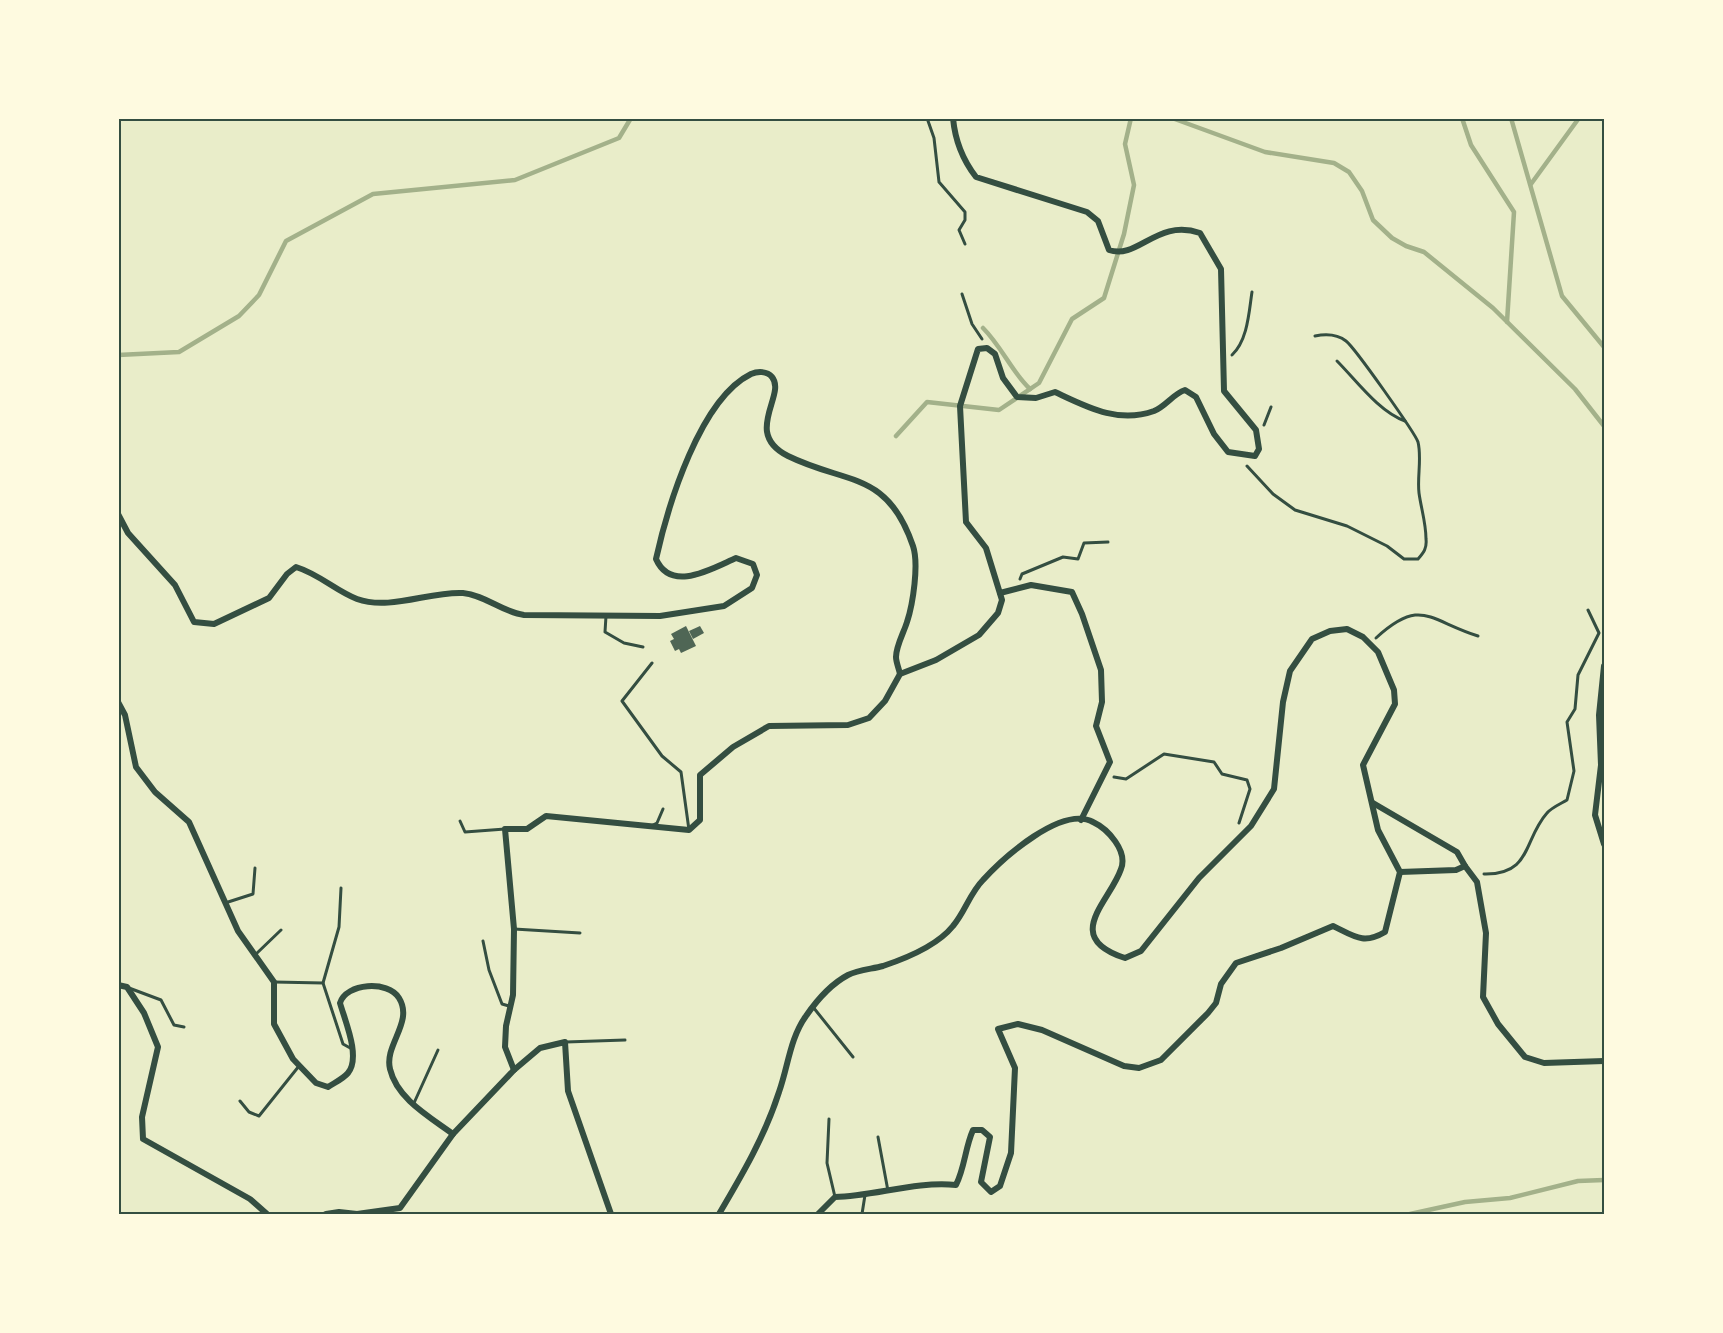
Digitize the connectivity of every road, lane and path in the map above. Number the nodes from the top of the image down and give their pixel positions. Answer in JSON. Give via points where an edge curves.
{"nodes":[{"id":1,"x":927,"y":118,"type":"edge"},
{"id":2,"x":953,"y":118,"type":"edge"},
{"id":3,"x":965,"y":244,"type":"dead end"},
{"id":4,"x":1252,"y":292,"type":"dead end"},
{"id":5,"x":962,"y":294,"type":"dead end"},
{"id":6,"x":1315,"y":336,"type":"dead end"},
{"id":7,"x":987,"y":348,"type":"junction"},
{"id":8,"x":1337,"y":361,"type":"dead end"},
{"id":9,"x":1223,"y":363,"type":"junction"},
{"id":10,"x":1406,"y":421,"type":"junction"},
{"id":11,"x":1237,"y":454,"type":"junction"},
{"id":12,"x":118,"y":514,"type":"edge"},
{"id":13,"x":1108,"y":542,"type":"dead end"},
{"id":14,"x":1014,"y":590,"type":"junction"},
{"id":15,"x":1000,"y":593,"type":"junction"},
{"id":16,"x":1588,"y":610,"type":"dead end"},
{"id":17,"x":606,"y":616,"type":"junction"},
{"id":18,"x":1605,"y":632,"type":"edge"},
{"id":19,"x":1599,"y":633,"type":"junction"},
{"id":20,"x":1478,"y":636,"type":"dead end"},
{"id":21,"x":1370,"y":643,"type":"junction"},
{"id":22,"x":643,"y":647,"type":"dead end"},
{"id":23,"x":652,"y":663,"type":"dead end"},
{"id":24,"x":1605,"y":666,"type":"edge"},
{"id":25,"x":900,"y":674,"type":"junction"},
{"id":26,"x":118,"y":702,"type":"edge"},
{"id":27,"x":1103,"y":775,"type":"junction"},
{"id":28,"x":1373,"y":803,"type":"junction"},
{"id":29,"x":663,"y":809,"type":"dead end"},
{"id":30,"x":1081,"y":820,"type":"junction"},
{"id":31,"x":460,"y":821,"type":"dead end"},
{"id":32,"x":648,"y":827,"type":"junction"},
{"id":33,"x":505,"y":829,"type":"junction"},
{"id":34,"x":689,"y":830,"type":"junction"},
{"id":35,"x":1243,"y":833,"type":"junction"},
{"id":36,"x":1605,"y":844,"type":"edge"},
{"id":37,"x":1465,"y":866,"type":"junction"},
{"id":38,"x":255,"y":868,"type":"dead end"},
{"id":39,"x":1400,"y":872,"type":"junction"},
{"id":40,"x":1471,"y":874,"type":"junction"},
{"id":41,"x":341,"y":888,"type":"dead end"},
{"id":42,"x":225,"y":903,"type":"junction"},
{"id":43,"x":514,"y":929,"type":"junction"},
{"id":44,"x":281,"y":930,"type":"dead end"},
{"id":45,"x":580,"y":933,"type":"dead end"},
{"id":46,"x":483,"y":941,"type":"dead end"},
{"id":47,"x":255,"y":955,"type":"junction"},
{"id":48,"x":274,"y":982,"type":"junction"},
{"id":49,"x":323,"y":983,"type":"junction"},
{"id":50,"x":118,"y":985,"type":"edge"},
{"id":51,"x":127,"y":987,"type":"junction"},
{"id":52,"x":511,"y":1007,"type":"junction"},
{"id":53,"x":813,"y":1007,"type":"junction"},
{"id":54,"x":184,"y":1027,"type":"dead end"},
{"id":55,"x":625,"y":1040,"type":"dead end"},
{"id":56,"x":565,"y":1042,"type":"junction"},
{"id":57,"x":352,"y":1049,"type":"junction"},
{"id":58,"x":438,"y":1050,"type":"dead end"},
{"id":59,"x":853,"y":1057,"type":"dead end"},
{"id":60,"x":1605,"y":1060,"type":"edge"},
{"id":61,"x":299,"y":1066,"type":"junction"},
{"id":62,"x":514,"y":1070,"type":"junction"},
{"id":63,"x":240,"y":1101,"type":"dead end"},
{"id":64,"x":414,"y":1104,"type":"junction"},
{"id":65,"x":829,"y":1119,"type":"dead end"},
{"id":66,"x":453,"y":1134,"type":"junction"},
{"id":67,"x":878,"y":1137,"type":"dead end"},
{"id":68,"x":888,"y":1191,"type":"junction"},
{"id":69,"x":865,"y":1195,"type":"junction"},
{"id":70,"x":835,"y":1197,"type":"junction"},
{"id":71,"x":267,"y":1215,"type":"edge"},
{"id":72,"x":326,"y":1215,"type":"edge"},
{"id":73,"x":611,"y":1215,"type":"edge"},
{"id":74,"x":719,"y":1215,"type":"edge"},
{"id":75,"x":818,"y":1215,"type":"edge"},
{"id":76,"x":862,"y":1215,"type":"edge"}],
"edges":[{"from":1,"to":3,"type":"path","via":[[934,138],[939,182],[965,212],[959,230]]},
{"from":2,"to":9,"type":"street","via":[[954,135],[976,177],[1087,212],[1098,221],[1109,250],[1129,251],[1171,230],[1186,228],[1200,233],[1221,269]]},
{"from":4,"to":9,"type":"path","via":[[1238,350]]},
{"from":5,"to":7,"type":"path","via":[[972,324]]},
{"from":6,"to":10,"type":"path","via":[[1327,334],[1344,339],[1355,349]]},
{"from":7,"to":11,"type":"street","via":[[1017,397],[1036,398],[1055,392],[1096,411],[1123,417],[1156,410],[1185,390],[1196,397],[1228,452]]},
{"from":7,"to":15,"type":"street","via":[[978,349],[960,406],[965,510],[966,522],[986,548]]},
{"from":8,"to":10,"type":"path","via":[[1377,401]]},
{"from":9,"to":11,"type":"street","via":[[1224,391],[1256,430],[1258,439],[1255,456]]},
{"from":10,"to":11,"type":"path","via":[[1418,442],[1419,492],[1426,539],[1425,551],[1418,559],[1404,559],[1347,526],[1295,510],[1273,494]]},
{"from":12,"to":17,"type":"street","via":[[128,533],[175,585],[194,622],[214,624],[269,598],[296,567],[358,599],[384,602],[461,593],[474,595],[513,614]]},
{"from":13,"to":14,"type":"path","via":[[1084,543],[1078,559],[1063,556],[1022,574]]},
{"from":14,"to":15,"type":"street"},
{"from":14,"to":27,"type":"street","via":[[1031,585],[1072,592],[1101,670],[1102,702],[1096,726],[1110,762]]},
{"from":15,"to":25,"type":"street","via":[[998,613],[979,635],[936,660]]},
{"from":16,"to":19,"type":"path"},
{"from":17,"to":22,"type":"lane","via":[[605,632],[624,643]]},
{"from":17,"to":25,"type":"street","via":[[660,616],[724,606],[752,588],[757,575],[753,564],[745,560],[736,558],[683,577],[668,575],[656,559],[688,458],[708,415],[741,380],[757,372],[773,378],[776,387],[766,414],[774,448],[789,457],[868,483],[890,502],[906,527],[914,550],[913,592],[896,656]]},
{"from":18,"to":19,"type":"path"},
{"from":19,"to":40,"type":"path","via":[[1578,675],[1575,709],[1567,723],[1574,771],[1567,800],[1547,812],[1522,862],[1497,875]]},
{"from":20,"to":21,"type":"path","via":[[1426,615],[1407,614]]},
{"from":21,"to":28,"type":"street","via":[[1378,652],[1394,690],[1395,704],[1363,765]]},
{"from":21,"to":35,"type":"street","via":[[1347,629],[1339,630],[1312,639],[1300,652],[1290,671],[1283,702],[1274,789]]},
{"from":23,"to":34,"type":"lane","via":[[622,701],[662,756],[681,772]]},
{"from":24,"to":36,"type":"street","via":[[1595,815]]},
{"from":25,"to":34,"type":"street","via":[[885,701],[869,718],[848,725],[769,726],[733,747],[700,775],[700,820]]},
{"from":26,"to":42,"type":"street","via":[[125,715],[136,767],[155,792],[189,822]]},
{"from":27,"to":30,"type":"street"},
{"from":27,"to":35,"type":"path","via":[[1126,780],[1164,754],[1214,762],[1222,774],[1247,780],[1250,789],[1238,823]]},
{"from":28,"to":37,"type":"street","via":[[1457,852]]},
{"from":28,"to":39,"type":"street","via":[[1378,830]]},
{"from":29,"to":32,"type":"lane","via":[[657,823]]},
{"from":30,"to":35,"type":"street","via":[[1091,820],[1107,830],[1122,855],[1122,868],[1098,907],[1092,926],[1109,953],[1125,958],[1141,951],[1199,878]]},
{"from":30,"to":53,"type":"street","via":[[1062,820],[1016,850],[981,881],[952,927],[920,951],[849,974],[827,990]]},
{"from":31,"to":33,"type":"lane","via":[[465,832]]},
{"from":32,"to":33,"type":"street","via":[[546,816],[527,829]]},
{"from":32,"to":34,"type":"street"},
{"from":33,"to":43,"type":"street"},
{"from":37,"to":39,"type":"street","via":[[1456,870]]},
{"from":37,"to":40,"type":"street"},
{"from":38,"to":42,"type":"lane","via":[[253,894]]},
{"from":39,"to":68,"type":"street","via":[[1385,932],[1372,939],[1361,939],[1333,926],[1236,963],[1221,984],[1216,1003],[1161,1060],[1139,1068],[1124,1066],[1042,1030],[1018,1024],[998,1029],[1015,1068],[1011,1153],[1000,1186],[991,1192],[981,1182],[990,1137],[982,1130],[973,1130],[956,1185],[932,1184]]},
{"from":40,"to":60,"type":"street","via":[[1477,882],[1486,933],[1483,998],[1498,1024],[1525,1057],[1544,1063]]},
{"from":41,"to":49,"type":"lane","via":[[339,927]]},
{"from":42,"to":47,"type":"street"},
{"from":43,"to":45,"type":"lane"},
{"from":43,"to":52,"type":"street"},
{"from":44,"to":47,"type":"lane"},
{"from":46,"to":52,"type":"lane","via":[[502,1004]]},
{"from":47,"to":48,"type":"street"},
{"from":48,"to":49,"type":"lane"},
{"from":48,"to":61,"type":"street","via":[[274,1024]]},
{"from":49,"to":57,"type":"lane","via":[[343,1044]]},
{"from":50,"to":51,"type":"street"},
{"from":51,"to":54,"type":"lane","via":[[161,1000],[174,1024]]},
{"from":51,"to":71,"type":"street","via":[[144,1013],[158,1047],[142,1117],[143,1139],[250,1198]]},
{"from":52,"to":62,"type":"street","via":[[505,1047]]},
{"from":53,"to":59,"type":"lane"},
{"from":53,"to":74,"type":"street","via":[[798,1028],[779,1094],[752,1157]]},
{"from":55,"to":56,"type":"lane"},
{"from":56,"to":62,"type":"street","via":[[540,1048]]},
{"from":56,"to":73,"type":"street","via":[[568,1091]]},
{"from":57,"to":61,"type":"street","via":[[349,1072],[328,1087],[316,1083]]},
{"from":57,"to":64,"type":"street","via":[[340,1003],[343,995],[370,987],[391,989],[398,996],[403,1017],[389,1068]]},
{"from":58,"to":64,"type":"lane"},
{"from":61,"to":63,"type":"lane","via":[[259,1116],[249,1112]]},
{"from":62,"to":66,"type":"street"},
{"from":64,"to":66,"type":"street"},
{"from":65,"to":70,"type":"lane","via":[[827,1163]]},
{"from":66,"to":72,"type":"street","via":[[400,1208]]},
{"from":67,"to":68,"type":"lane"},
{"from":68,"to":69,"type":"street"},
{"from":69,"to":70,"type":"street"},
{"from":69,"to":76,"type":"lane"},
{"from":70,"to":75,"type":"street"}]}
